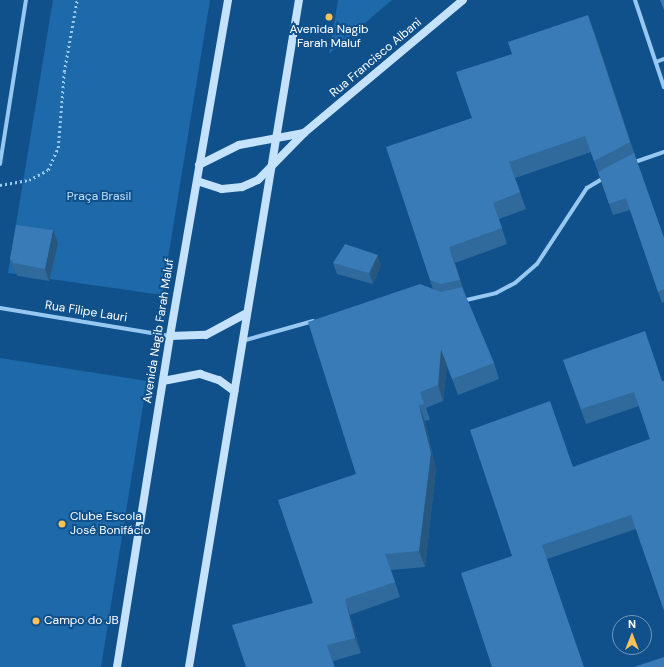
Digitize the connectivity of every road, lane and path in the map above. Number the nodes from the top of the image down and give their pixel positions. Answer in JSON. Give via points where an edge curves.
{"nodes":[{"id":1,"x":26,"y":0,"type":"edge"},
{"id":2,"x":77,"y":0,"type":"edge"},
{"id":3,"x":228,"y":0,"type":"edge"},
{"id":4,"x":299,"y":0,"type":"edge"},
{"id":5,"x":463,"y":0,"type":"edge"},
{"id":6,"x":635,"y":0,"type":"edge"},
{"id":7,"x":664,"y":59,"type":"edge"},
{"id":8,"x":656,"y":62,"type":"junction"},
{"id":9,"x":664,"y":87,"type":"edge"},
{"id":10,"x":304,"y":133,"type":"junction"},
{"id":11,"x":275,"y":139,"type":"junction"},
{"id":12,"x":664,"y":152,"type":"edge"},
{"id":13,"x":0,"y":164,"type":"edge"},
{"id":14,"x":199,"y":165,"type":"junction"},
{"id":15,"x":272,"y":166,"type":"junction"},
{"id":16,"x":623,"y":167,"type":"edge"},
{"id":17,"x":611,"y":174,"type":"edge"},
{"id":18,"x":197,"y":181,"type":"junction"},
{"id":19,"x":0,"y":185,"type":"edge"},
{"id":20,"x":458,"y":302,"type":"edge"},
{"id":21,"x":0,"y":308,"type":"edge"},
{"id":22,"x":245,"y":314,"type":"junction"},
{"id":23,"x":316,"y":320,"type":"edge"},
{"id":24,"x":170,"y":336,"type":"junction"},
{"id":25,"x":242,"y":342,"type":"junction"},
{"id":26,"x":163,"y":381,"type":"junction"},
{"id":27,"x":234,"y":391,"type":"junction"},
{"id":28,"x":117,"y":667,"type":"edge"},
{"id":29,"x":189,"y":667,"type":"edge"}],
"edges":[{"from":1,"to":13,"type":"street"},
{"from":2,"to":19,"type":"path","via":[[64,72],[58,148],[48,170],[29,180]]},
{"from":3,"to":14,"type":"main road","name":"Avenida Nagib Farah Maluf"},
{"from":4,"to":11,"type":"main road"},
{"from":5,"to":10,"type":"main road","name":"Rua Francisco Albani"},
{"from":6,"to":8,"type":"street"},
{"from":7,"to":8,"type":"street"},
{"from":8,"to":9,"type":"street"},
{"from":10,"to":11,"type":"main road","name":"Rua Francisco Albani"},
{"from":10,"to":15,"type":"main road","name":"Rua Francisco Albani"},
{"from":11,"to":14,"type":"main road","name":"Rua Francisco Albani","via":[[238,145]]},
{"from":11,"to":15,"type":"main road"},
{"from":12,"to":16,"type":"street"},
{"from":14,"to":18,"type":"main road","name":"Avenida Nagib Farah Maluf"},
{"from":15,"to":18,"type":"main road","name":"Rua Francisco Albani","via":[[258,180],[242,187],[222,189]]},
{"from":15,"to":22,"type":"main road"},
{"from":17,"to":20,"type":"street","via":[[587,188],[537,264],[516,283],[496,293]]},
{"from":18,"to":24,"type":"main road","name":"Avenida Nagib Farah Maluf"},
{"from":21,"to":24,"type":"street","name":"Rua Filipe Lauri"},
{"from":22,"to":24,"type":"main road","via":[[206,335]]},
{"from":22,"to":25,"type":"main road"},
{"from":23,"to":25,"type":"street"},
{"from":24,"to":26,"type":"main road","name":"Avenida Nagib Farah Maluf"},
{"from":25,"to":27,"type":"main road"},
{"from":26,"to":27,"type":"main road","via":[[200,374],[220,380]]},
{"from":26,"to":28,"type":"main road","name":"Avenida Nagib Farah Maluf"},
{"from":27,"to":29,"type":"main road"}]}
